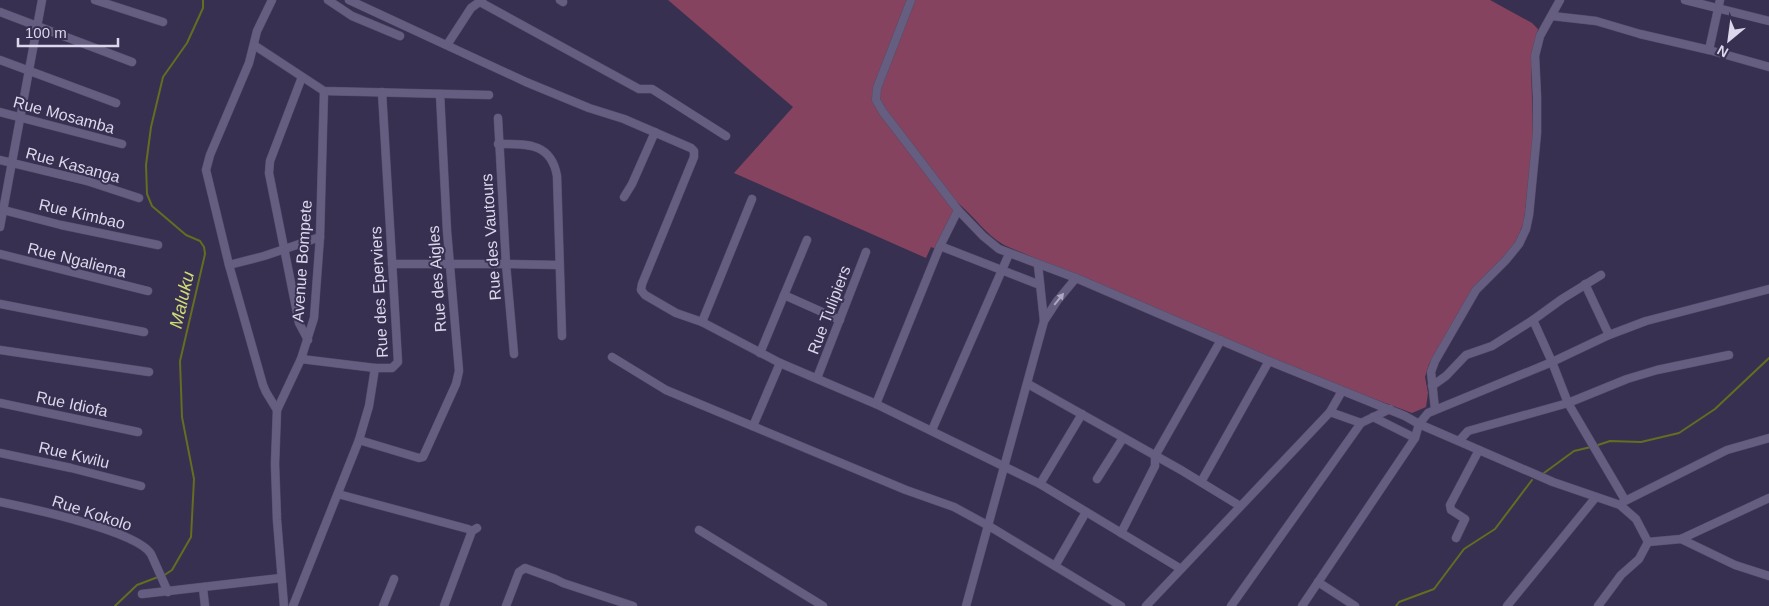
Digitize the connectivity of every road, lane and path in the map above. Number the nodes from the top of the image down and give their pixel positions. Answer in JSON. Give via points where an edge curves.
{"nodes":[{"id":1,"x":42,"y":0,"type":"edge"},
{"id":2,"x":95,"y":0,"type":"edge"},
{"id":3,"x":272,"y":0,"type":"edge"},
{"id":4,"x":328,"y":0,"type":"edge"},
{"id":5,"x":349,"y":0,"type":"edge"},
{"id":6,"x":912,"y":0,"type":"edge"},
{"id":7,"x":1560,"y":0,"type":"edge"},
{"id":8,"x":1685,"y":0,"type":"edge"},
{"id":9,"x":1720,"y":0,"type":"edge"},
{"id":10,"x":481,"y":1,"type":"edge"},
{"id":11,"x":1718,"y":9,"type":"junction"},
{"id":12,"x":0,"y":12,"type":"edge"},
{"id":13,"x":1552,"y":16,"type":"junction"},
{"id":14,"x":1769,"y":21,"type":"edge"},
{"id":15,"x":163,"y":22,"type":"dead end"},
{"id":16,"x":38,"y":27,"type":"junction"},
{"id":17,"x":400,"y":36,"type":"dead end"},
{"id":18,"x":254,"y":45,"type":"junction"},
{"id":19,"x":447,"y":45,"type":"junction"},
{"id":20,"x":1709,"y":50,"type":"junction"},
{"id":21,"x":0,"y":60,"type":"edge"},
{"id":22,"x":132,"y":62,"type":"dead end"},
{"id":23,"x":1769,"y":67,"type":"edge"},
{"id":24,"x":30,"y":71,"type":"junction"},
{"id":25,"x":302,"y":77,"type":"junction"},
{"id":26,"x":324,"y":91,"type":"junction"},
{"id":27,"x":382,"y":92,"type":"junction"},
{"id":28,"x":440,"y":94,"type":"junction"},
{"id":29,"x":489,"y":94,"type":"dead end"},
{"id":30,"x":116,"y":103,"type":"dead end"},
{"id":31,"x":0,"y":112,"type":"edge"},
{"id":32,"x":21,"y":118,"type":"junction"},
{"id":33,"x":498,"y":118,"type":"dead end"},
{"id":34,"x":655,"y":132,"type":"junction"},
{"id":35,"x":726,"y":136,"type":"dead end"},
{"id":36,"x":122,"y":144,"type":"dead end"},
{"id":37,"x":498,"y":144,"type":"junction"},
{"id":38,"x":0,"y":160,"type":"edge"},
{"id":39,"x":12,"y":163,"type":"junction"},
{"id":40,"x":624,"y":197,"type":"dead end"},
{"id":41,"x":139,"y":198,"type":"dead end"},
{"id":42,"x":752,"y":198,"type":"dead end"},
{"id":43,"x":2,"y":209,"type":"edge"},
{"id":44,"x":958,"y":210,"type":"junction"},
{"id":45,"x":0,"y":227,"type":"edge"},
{"id":46,"x":320,"y":237,"type":"junction"},
{"id":47,"x":807,"y":240,"type":"dead end"},
{"id":48,"x":158,"y":245,"type":"dead end"},
{"id":49,"x":940,"y":246,"type":"junction"},
{"id":50,"x":285,"y":248,"type":"junction"},
{"id":51,"x":866,"y":252,"type":"dead end"},
{"id":52,"x":0,"y":254,"type":"edge"},
{"id":53,"x":1009,"y":254,"type":"junction"},
{"id":54,"x":392,"y":264,"type":"junction"},
{"id":55,"x":449,"y":264,"type":"junction"},
{"id":56,"x":506,"y":264,"type":"junction"},
{"id":57,"x":229,"y":265,"type":"junction"},
{"id":58,"x":559,"y":265,"type":"junction"},
{"id":59,"x":1038,"y":265,"type":"junction"},
{"id":60,"x":1003,"y":270,"type":"junction"},
{"id":61,"x":1601,"y":275,"type":"dead end"},
{"id":62,"x":1076,"y":278,"type":"junction"},
{"id":63,"x":1585,"y":284,"type":"junction"},
{"id":64,"x":1040,"y":285,"type":"junction"},
{"id":65,"x":1769,"y":288,"type":"edge"},
{"id":66,"x":148,"y":291,"type":"dead end"},
{"id":67,"x":784,"y":296,"type":"junction"},
{"id":68,"x":0,"y":304,"type":"edge"},
{"id":69,"x":840,"y":320,"type":"junction"},
{"id":70,"x":1533,"y":320,"type":"junction"},
{"id":71,"x":1044,"y":321,"type":"junction"},
{"id":72,"x":702,"y":322,"type":"junction"},
{"id":73,"x":144,"y":332,"type":"dead end"},
{"id":74,"x":1609,"y":335,"type":"junction"},
{"id":75,"x":562,"y":336,"type":"dead end"},
{"id":76,"x":308,"y":340,"type":"junction"},
{"id":77,"x":1221,"y":340,"type":"junction"},
{"id":78,"x":0,"y":350,"type":"edge"},
{"id":79,"x":760,"y":353,"type":"junction"},
{"id":80,"x":514,"y":354,"type":"dead end"},
{"id":81,"x":1729,"y":355,"type":"dead end"},
{"id":82,"x":612,"y":357,"type":"dead end"},
{"id":83,"x":301,"y":359,"type":"junction"},
{"id":84,"x":1269,"y":360,"type":"junction"},
{"id":85,"x":1552,"y":362,"type":"junction"},
{"id":86,"x":780,"y":363,"type":"junction"},
{"id":87,"x":376,"y":368,"type":"junction"},
{"id":88,"x":149,"y":372,"type":"dead end"},
{"id":89,"x":817,"y":378,"type":"junction"},
{"id":90,"x":1028,"y":384,"type":"junction"},
{"id":91,"x":1432,"y":386,"type":"junction"},
{"id":92,"x":1342,"y":390,"type":"junction"},
{"id":93,"x":0,"y":403,"type":"edge"},
{"id":94,"x":1568,"y":403,"type":"junction"},
{"id":95,"x":876,"y":404,"type":"junction"},
{"id":96,"x":1390,"y":409,"type":"junction"},
{"id":97,"x":277,"y":410,"type":"junction"},
{"id":98,"x":1435,"y":410,"type":"junction"},
{"id":99,"x":1330,"y":412,"type":"junction"},
{"id":100,"x":1082,"y":414,"type":"junction"},
{"id":101,"x":1373,"y":417,"type":"junction"},
{"id":102,"x":1361,"y":423,"type":"junction"},
{"id":103,"x":1419,"y":424,"type":"junction"},
{"id":104,"x":753,"y":426,"type":"junction"},
{"id":105,"x":932,"y":430,"type":"junction"},
{"id":106,"x":138,"y":432,"type":"dead end"},
{"id":107,"x":1123,"y":438,"type":"junction"},
{"id":108,"x":1415,"y":438,"type":"junction"},
{"id":109,"x":1769,"y":438,"type":"edge"},
{"id":110,"x":359,"y":440,"type":"junction"},
{"id":111,"x":1459,"y":441,"type":"junction"},
{"id":112,"x":1479,"y":450,"type":"junction"},
{"id":113,"x":0,"y":453,"type":"edge"},
{"id":114,"x":1155,"y":456,"type":"junction"},
{"id":115,"x":1005,"y":466,"type":"junction"},
{"id":116,"x":1098,"y":480,"type":"dead end"},
{"id":117,"x":1201,"y":482,"type":"junction"},
{"id":118,"x":1040,"y":484,"type":"junction"},
{"id":119,"x":141,"y":486,"type":"dead end"},
{"id":120,"x":338,"y":494,"type":"junction"},
{"id":121,"x":1596,"y":497,"type":"junction"},
{"id":122,"x":1769,"y":498,"type":"edge"},
{"id":123,"x":0,"y":502,"type":"edge"},
{"id":124,"x":1623,"y":503,"type":"junction"},
{"id":125,"x":1240,"y":506,"type":"junction"},
{"id":126,"x":1086,"y":512,"type":"junction"},
{"id":127,"x":989,"y":526,"type":"junction"},
{"id":128,"x":699,"y":530,"type":"dead end"},
{"id":129,"x":1121,"y":533,"type":"junction"},
{"id":130,"x":1456,"y":538,"type":"dead end"},
{"id":131,"x":1681,"y":539,"type":"junction"},
{"id":132,"x":1648,"y":542,"type":"junction"},
{"id":133,"x":1054,"y":566,"type":"junction"},
{"id":134,"x":1181,"y":569,"type":"junction"},
{"id":135,"x":1769,"y":576,"type":"edge"},
{"id":136,"x":281,"y":578,"type":"junction"},
{"id":137,"x":394,"y":579,"type":"dead end"},
{"id":138,"x":1318,"y":582,"type":"junction"},
{"id":139,"x":203,"y":588,"type":"junction"},
{"id":140,"x":168,"y":592,"type":"junction"},
{"id":141,"x":142,"y":594,"type":"dead end"},
{"id":142,"x":205,"y":606,"type":"edge"},
{"id":143,"x":284,"y":606,"type":"edge"},
{"id":144,"x":293,"y":606,"type":"edge"},
{"id":145,"x":383,"y":606,"type":"edge"},
{"id":146,"x":444,"y":606,"type":"edge"},
{"id":147,"x":506,"y":606,"type":"edge"},
{"id":148,"x":633,"y":606,"type":"edge"},
{"id":149,"x":823,"y":606,"type":"edge"},
{"id":150,"x":966,"y":606,"type":"edge"},
{"id":151,"x":1121,"y":606,"type":"edge"},
{"id":152,"x":1146,"y":606,"type":"edge"},
{"id":153,"x":1230,"y":606,"type":"edge"},
{"id":154,"x":1302,"y":606,"type":"edge"},
{"id":155,"x":1355,"y":606,"type":"edge"},
{"id":156,"x":1507,"y":606,"type":"edge"},
{"id":157,"x":1598,"y":606,"type":"edge"}],
"edges":[{"from":1,"to":16,"type":"street"},
{"from":2,"to":15,"type":"street"},
{"from":3,"to":18,"type":"street","via":[[260,23]]},
{"from":4,"to":17,"type":"street","via":[[352,16]]},
{"from":5,"to":19,"type":"street"},
{"from":6,"to":44,"type":"street","via":[[877,88],[876,100]]},
{"from":7,"to":13,"type":"street"},
{"from":8,"to":11,"type":"street"},
{"from":9,"to":11,"type":"street"},
{"from":10,"to":19,"type":"street","via":[[472,6]]},
{"from":10,"to":35,"type":"street","via":[[639,89],[652,89]]},
{"from":11,"to":14,"type":"street"},
{"from":11,"to":20,"type":"street"},
{"from":12,"to":16,"type":"street"},
{"from":13,"to":20,"type":"street","via":[[1596,21]]},
{"from":13,"to":91,"type":"street","via":[[1540,36],[1535,56],[1537,133],[1528,221],[1519,244],[1476,290],[1463,312],[1432,368]]},
{"from":16,"to":22,"type":"street"},
{"from":16,"to":24,"type":"street"},
{"from":18,"to":25,"type":"street"},
{"from":18,"to":57,"type":"street","via":[[206,167]]},
{"from":19,"to":34,"type":"street","via":[[567,99]]},
{"from":20,"to":23,"type":"street"},
{"from":21,"to":24,"type":"street"},
{"from":24,"to":30,"type":"street"},
{"from":24,"to":32,"type":"street"},
{"from":25,"to":26,"type":"street"},
{"from":25,"to":50,"type":"street","via":[[269,166]]},
{"from":26,"to":27,"type":"street"},
{"from":26,"to":46,"type":"street","name":"Avenue Bompete"},
{"from":27,"to":28,"type":"street"},
{"from":27,"to":54,"type":"street","name":"Rue des Eperviers"},
{"from":28,"to":29,"type":"street"},
{"from":28,"to":55,"type":"street","name":"Rue des Aigles"},
{"from":31,"to":32,"type":"street","name":"Rue Mosamba"},
{"from":32,"to":36,"type":"street","name":"Rue Mosamba"},
{"from":32,"to":39,"type":"street"},
{"from":33,"to":37,"type":"street","name":"Rue des Vautours"},
{"from":34,"to":40,"type":"street"},
{"from":34,"to":72,"type":"street","via":[[691,148],[695,154],[641,290],[676,313]]},
{"from":37,"to":56,"type":"street","name":"Rue des Vautours"},
{"from":37,"to":58,"type":"street","via":[[534,146],[551,157],[556,165]]},
{"from":38,"to":39,"type":"street","name":"Rue Kasanga"},
{"from":39,"to":41,"type":"street","name":"Rue Kasanga","via":[[87,181]]},
{"from":39,"to":43,"type":"street"},
{"from":42,"to":72,"type":"street"},
{"from":43,"to":45,"type":"street"},
{"from":43,"to":48,"type":"street","name":"Rue Kimbao"},
{"from":44,"to":49,"type":"street"},
{"from":44,"to":53,"type":"street","via":[[983,236]]},
{"from":46,"to":50,"type":"street"},
{"from":46,"to":76,"type":"street","name":"Avenue Bompete","via":[[314,318]]},
{"from":47,"to":67,"type":"street"},
{"from":49,"to":60,"type":"street"},
{"from":49,"to":95,"type":"street"},
{"from":50,"to":57,"type":"street"},
{"from":50,"to":76,"type":"street","via":[[299,323]]},
{"from":51,"to":69,"type":"street","name":"Rue Tulipiers"},
{"from":52,"to":66,"type":"street","name":"Rue Ngaliema"},
{"from":53,"to":59,"type":"street"},
{"from":53,"to":60,"type":"street"},
{"from":54,"to":55,"type":"street"},
{"from":54,"to":87,"type":"street","name":"Rue des Eperviers","via":[[398,362],[392,368]]},
{"from":55,"to":56,"type":"street"},
{"from":55,"to":110,"type":"street","name":"Rue des Aigles","via":[[458,377],[425,455],[419,458]]},
{"from":56,"to":58,"type":"street"},
{"from":56,"to":80,"type":"street","name":"Rue des Vautours"},
{"from":57,"to":97,"type":"street","via":[[263,385]]},
{"from":58,"to":75,"type":"street"},
{"from":59,"to":62,"type":"street"},
{"from":59,"to":64,"type":"street"},
{"from":60,"to":64,"type":"street"},
{"from":60,"to":105,"type":"street"},
{"from":61,"to":63,"type":"street"},
{"from":71,"to":62,"type":"street","one_way":true},
{"from":62,"to":77,"type":"street"},
{"from":63,"to":70,"type":"street"},
{"from":63,"to":74,"type":"street"},
{"from":64,"to":71,"type":"street"},
{"from":65,"to":74,"type":"street","via":[[1657,318]]},
{"from":67,"to":69,"type":"street"},
{"from":67,"to":79,"type":"street"},
{"from":68,"to":73,"type":"street"},
{"from":69,"to":89,"type":"street","name":"Rue Tulipiers"},
{"from":70,"to":85,"type":"street"},
{"from":70,"to":91,"type":"street","via":[[1492,346],[1466,355]]},
{"from":71,"to":90,"type":"street"},
{"from":72,"to":79,"type":"street"},
{"from":74,"to":85,"type":"street"},
{"from":76,"to":83,"type":"street","name":"Avenue Bompete"},
{"from":77,"to":84,"type":"street"},
{"from":77,"to":114,"type":"street"},
{"from":78,"to":88,"type":"street"},
{"from":79,"to":86,"type":"street"},
{"from":81,"to":94,"type":"street","via":[[1626,379]]},
{"from":82,"to":104,"type":"street","via":[[666,390]]},
{"from":83,"to":87,"type":"street"},
{"from":83,"to":97,"type":"street","name":"Avenue Bompete"},
{"from":84,"to":92,"type":"street"},
{"from":84,"to":117,"type":"street"},
{"from":85,"to":94,"type":"street"},
{"from":85,"to":98,"type":"street"},
{"from":86,"to":89,"type":"street"},
{"from":86,"to":104,"type":"street"},
{"from":87,"to":110,"type":"street","name":"Rue des Eperviers"},
{"from":89,"to":95,"type":"street"},
{"from":90,"to":100,"type":"street"},
{"from":90,"to":115,"type":"street"},
{"from":91,"to":98,"type":"street"},
{"from":92,"to":96,"type":"street"},
{"from":92,"to":99,"type":"street"},
{"from":93,"to":106,"type":"street","name":"Rue Idiofa"},
{"from":94,"to":111,"type":"street","via":[[1468,431]]},
{"from":94,"to":124,"type":"street"},
{"from":95,"to":105,"type":"street"},
{"from":96,"to":101,"type":"street"},
{"from":96,"to":103,"type":"street"},
{"from":97,"to":136,"type":"street","name":"Avenue Bompete","via":[[275,469]]},
{"from":98,"to":103,"type":"street","via":[[1425,415]]},
{"from":99,"to":102,"type":"street"},
{"from":99,"to":125,"type":"street"},
{"from":100,"to":107,"type":"street"},
{"from":100,"to":118,"type":"street"},
{"from":101,"to":102,"type":"street"},
{"from":101,"to":108,"type":"street"},
{"from":102,"to":153,"type":"street"},
{"from":103,"to":108,"type":"street"},
{"from":103,"to":111,"type":"street"},
{"from":104,"to":127,"type":"street","via":[[949,505]]},
{"from":105,"to":115,"type":"street"},
{"from":107,"to":114,"type":"street"},
{"from":107,"to":116,"type":"street"},
{"from":108,"to":138,"type":"street"},
{"from":109,"to":124,"type":"street","via":[[1731,448]]},
{"from":110,"to":120,"type":"street","name":"Rue des Eperviers"},
{"from":111,"to":112,"type":"street"},
{"from":112,"to":121,"type":"street"},
{"from":112,"to":130,"type":"street","via":[[1450,505],[1451,510],[1465,519]]},
{"from":113,"to":119,"type":"street","name":"Rue Kwilu"},
{"from":114,"to":117,"type":"street"},
{"from":114,"to":129,"type":"street","via":[[1155,466]]},
{"from":115,"to":118,"type":"street"},
{"from":115,"to":127,"type":"street"},
{"from":117,"to":125,"type":"street"},
{"from":118,"to":126,"type":"street"},
{"from":120,"to":144,"type":"street","name":"Rue des Eperviers"},
{"from":120,"to":146,"type":"street","via":[[474,530]]},
{"from":121,"to":124,"type":"street"},
{"from":121,"to":156,"type":"street"},
{"from":122,"to":131,"type":"street"},
{"from":123,"to":140,"type":"street","name":"Rue Kokolo","via":[[98,526],[141,544],[148,549]]},
{"from":124,"to":132,"type":"street"},
{"from":125,"to":134,"type":"street"},
{"from":126,"to":129,"type":"street"},
{"from":126,"to":133,"type":"street"},
{"from":127,"to":133,"type":"street"},
{"from":127,"to":150,"type":"street"},
{"from":128,"to":149,"type":"street"},
{"from":129,"to":134,"type":"street"},
{"from":131,"to":132,"type":"street"},
{"from":131,"to":135,"type":"street","via":[[1734,565]]},
{"from":132,"to":157,"type":"street","via":[[1639,559],[1620,575]]},
{"from":133,"to":151,"type":"street"},
{"from":134,"to":152,"type":"street"},
{"from":136,"to":139,"type":"street"},
{"from":136,"to":143,"type":"street","name":"Avenue Bompete"},
{"from":137,"to":145,"type":"street"},
{"from":138,"to":154,"type":"street"},
{"from":138,"to":155,"type":"street"},
{"from":139,"to":140,"type":"street"},
{"from":139,"to":142,"type":"street"},
{"from":140,"to":141,"type":"street"},
{"from":147,"to":148,"type":"street","via":[[519,572],[524,568]]}]}
